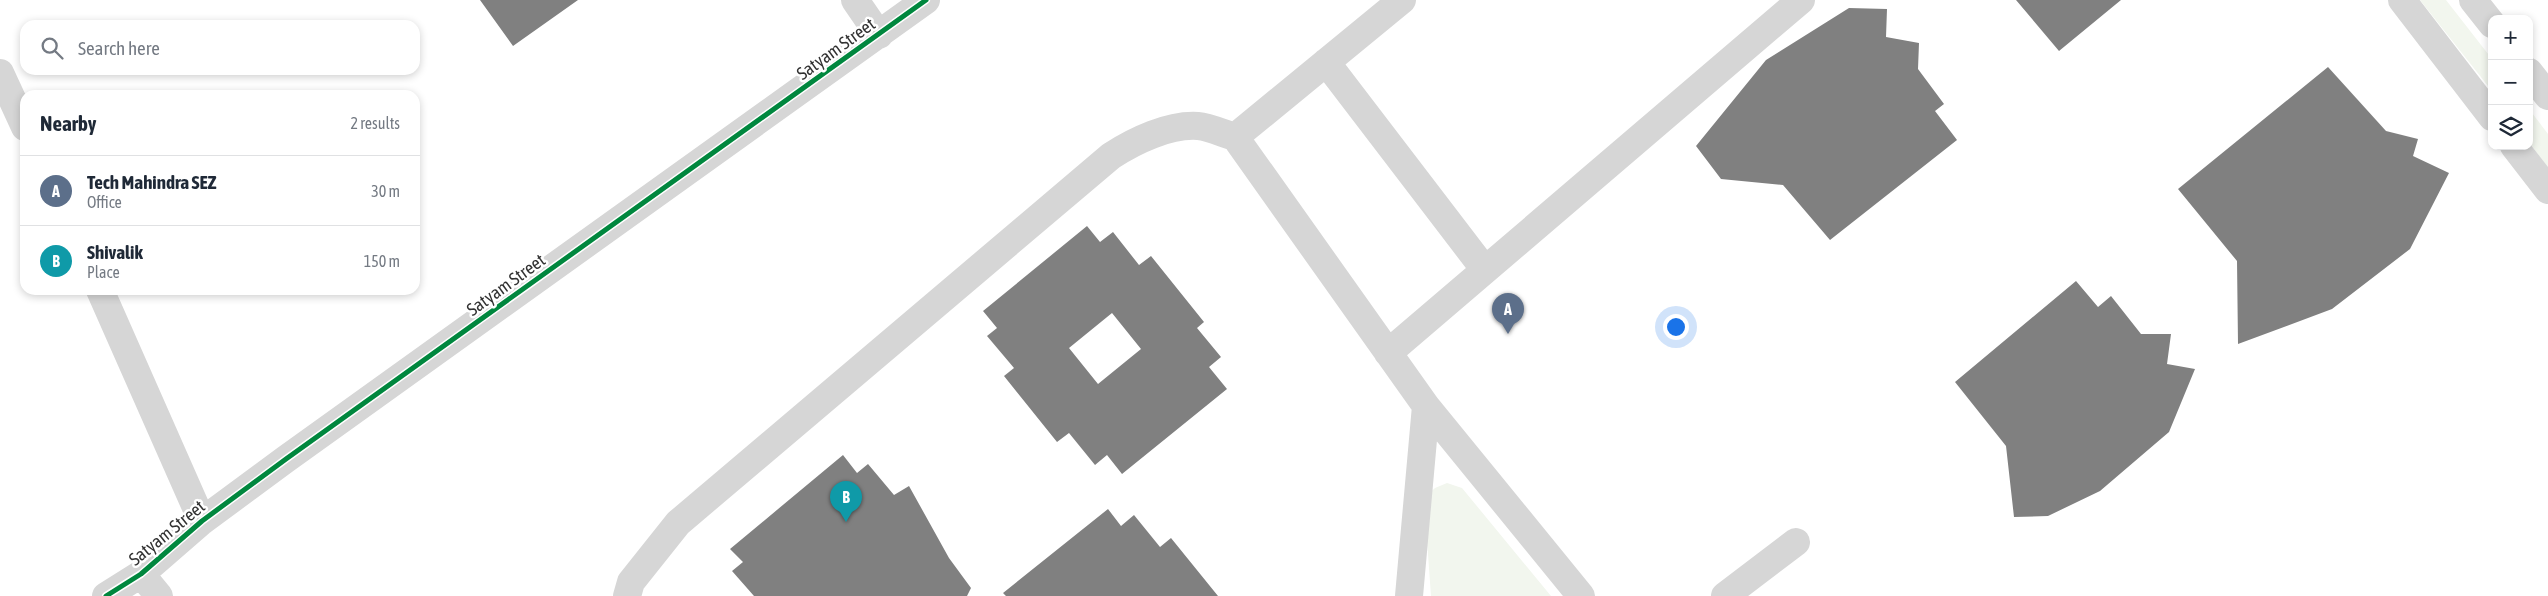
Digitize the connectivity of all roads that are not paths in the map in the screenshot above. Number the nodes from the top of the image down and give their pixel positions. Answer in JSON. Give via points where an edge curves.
{"nodes":[{"id":1,"x":855,"y":0,"type":"edge"},
{"id":2,"x":926,"y":0,"type":"edge"},
{"id":3,"x":1402,"y":0,"type":"edge"},
{"id":4,"x":1801,"y":0,"type":"edge"},
{"id":5,"x":2402,"y":0,"type":"edge"},
{"id":6,"x":2473,"y":0,"type":"edge"},
{"id":7,"x":2488,"y":19,"type":"edge"},
{"id":8,"x":879,"y":35,"type":"junction"},
{"id":9,"x":1326,"y":62,"type":"junction"},
{"id":10,"x":0,"y":74,"type":"edge"},
{"id":11,"x":2533,"y":77,"type":"edge"},
{"id":12,"x":2548,"y":96,"type":"edge"},
{"id":13,"x":2488,"y":112,"type":"edge"},
{"id":14,"x":20,"y":116,"type":"edge"},
{"id":15,"x":1235,"y":137,"type":"junction"},
{"id":16,"x":2517,"y":150,"type":"edge"},
{"id":17,"x":2548,"y":190,"type":"edge"},
{"id":18,"x":1485,"y":270,"type":"junction"},
{"id":19,"x":102,"y":295,"type":"edge"},
{"id":20,"x":1388,"y":353,"type":"junction"},
{"id":21,"x":1426,"y":406,"type":"junction"},
{"id":22,"x":202,"y":521,"type":"junction"},
{"id":23,"x":1796,"y":542,"type":"dead end"},
{"id":24,"x":141,"y":574,"type":"junction"},
{"id":25,"x":106,"y":596,"type":"edge"},
{"id":26,"x":159,"y":596,"type":"edge"},
{"id":27,"x":627,"y":596,"type":"edge"},
{"id":28,"x":1410,"y":596,"type":"edge"},
{"id":29,"x":1581,"y":596,"type":"edge"},
{"id":30,"x":1725,"y":596,"type":"edge"}],
"edges":[{"from":1,"to":8,"type":"street"},
{"from":2,"to":8,"type":"street","name":"Satyam Street"},
{"from":3,"to":9,"type":"street"},
{"from":4,"to":18,"type":"street"},
{"from":5,"to":13,"type":"street"},
{"from":6,"to":7,"type":"street"},
{"from":8,"to":22,"type":"street","name":"Satyam Street"},
{"from":9,"to":15,"type":"street"},
{"from":9,"to":18,"type":"street"},
{"from":10,"to":14,"type":"street"},
{"from":11,"to":12,"type":"street"},
{"from":15,"to":20,"type":"street"},
{"from":15,"to":27,"type":"street","via":[[1198,126],[1166,131],[1132,142],[1111,156],[678,523],[631,582]]},
{"from":16,"to":17,"type":"street"},
{"from":18,"to":20,"type":"street"},
{"from":19,"to":22,"type":"street"},
{"from":20,"to":21,"type":"street"},
{"from":21,"to":28,"type":"street"},
{"from":21,"to":29,"type":"street"},
{"from":22,"to":24,"type":"street","name":"Satyam Street"},
{"from":23,"to":30,"type":"street"},
{"from":24,"to":25,"type":"street","name":"Satyam Street"},
{"from":24,"to":26,"type":"street"}]}
